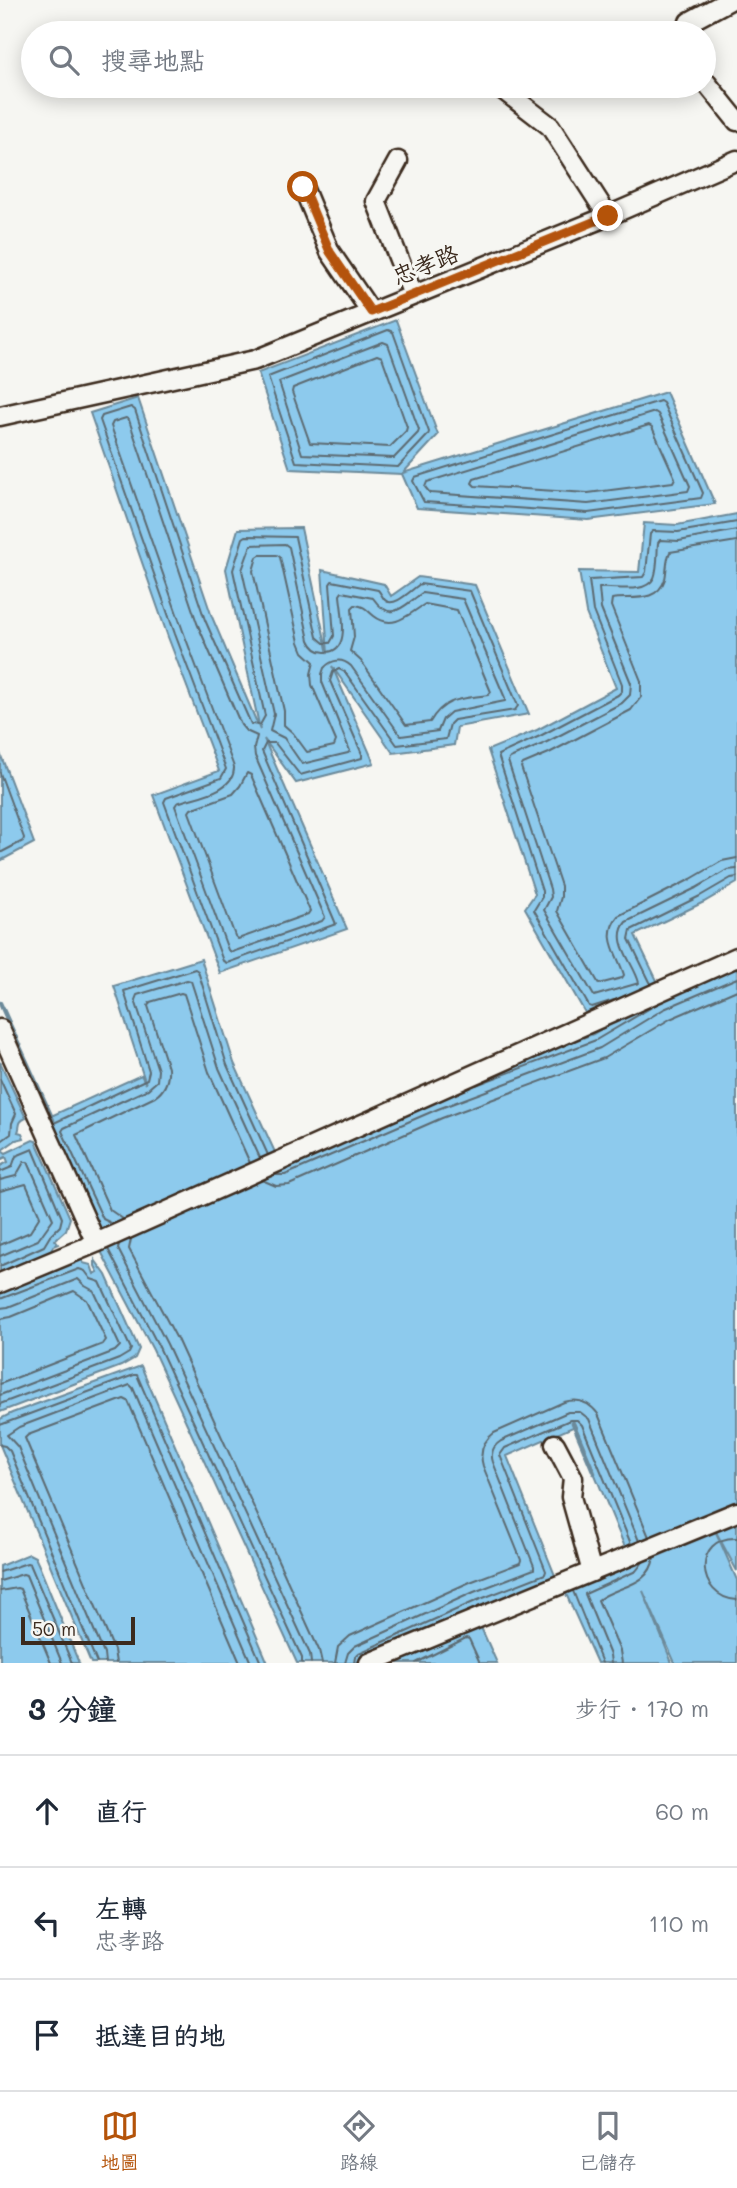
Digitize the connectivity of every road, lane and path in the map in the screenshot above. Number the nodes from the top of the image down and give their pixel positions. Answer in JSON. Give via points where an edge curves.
{"nodes":[{"id":1,"x":730,"y":0,"type":"edge"},
{"id":2,"x":691,"y":21,"type":"edge"},
{"id":3,"x":716,"y":95,"type":"edge"},
{"id":4,"x":514,"y":98,"type":"edge"},
{"id":5,"x":737,"y":121,"type":"edge"},
{"id":6,"x":737,"y":160,"type":"edge"},
{"id":7,"x":398,"y":161,"type":"dead end"},
{"id":8,"x":303,"y":187,"type":"dead end"},
{"id":9,"x":608,"y":216,"type":"junction"},
{"id":10,"x":413,"y":295,"type":"junction"},
{"id":11,"x":371,"y":312,"type":"junction"},
{"id":12,"x":0,"y":416,"type":"edge"},
{"id":13,"x":737,"y":957,"type":"edge"},
{"id":14,"x":0,"y":1029,"type":"edge"},
{"id":15,"x":96,"y":1243,"type":"junction"},
{"id":16,"x":0,"y":1283,"type":"edge"},
{"id":17,"x":555,"y":1444,"type":"dead end"},
{"id":18,"x":737,"y":1512,"type":"edge"},
{"id":19,"x":592,"y":1572,"type":"junction"},
{"id":20,"x":369,"y":1663,"type":"edge"}],
"edges":[{"from":1,"to":2,"type":"street"},
{"from":3,"to":5,"type":"street"},
{"from":4,"to":9,"type":"street","via":[[550,126]]},
{"from":6,"to":9,"type":"street","name":"忠孝路"},
{"from":7,"to":10,"type":"street","via":[[376,201]]},
{"from":8,"to":11,"type":"street","via":[[330,252]]},
{"from":9,"to":10,"type":"street","name":"忠孝路"},
{"from":10,"to":11,"type":"street","name":"忠孝路"},
{"from":11,"to":12,"type":"street","name":"忠孝路","via":[[255,360]]},
{"from":13,"to":15,"type":"street"},
{"from":14,"to":15,"type":"street"},
{"from":15,"to":16,"type":"street"},
{"from":17,"to":19,"type":"street","via":[[573,1478],[571,1497]]},
{"from":18,"to":19,"type":"street"},
{"from":19,"to":20,"type":"street"}]}
